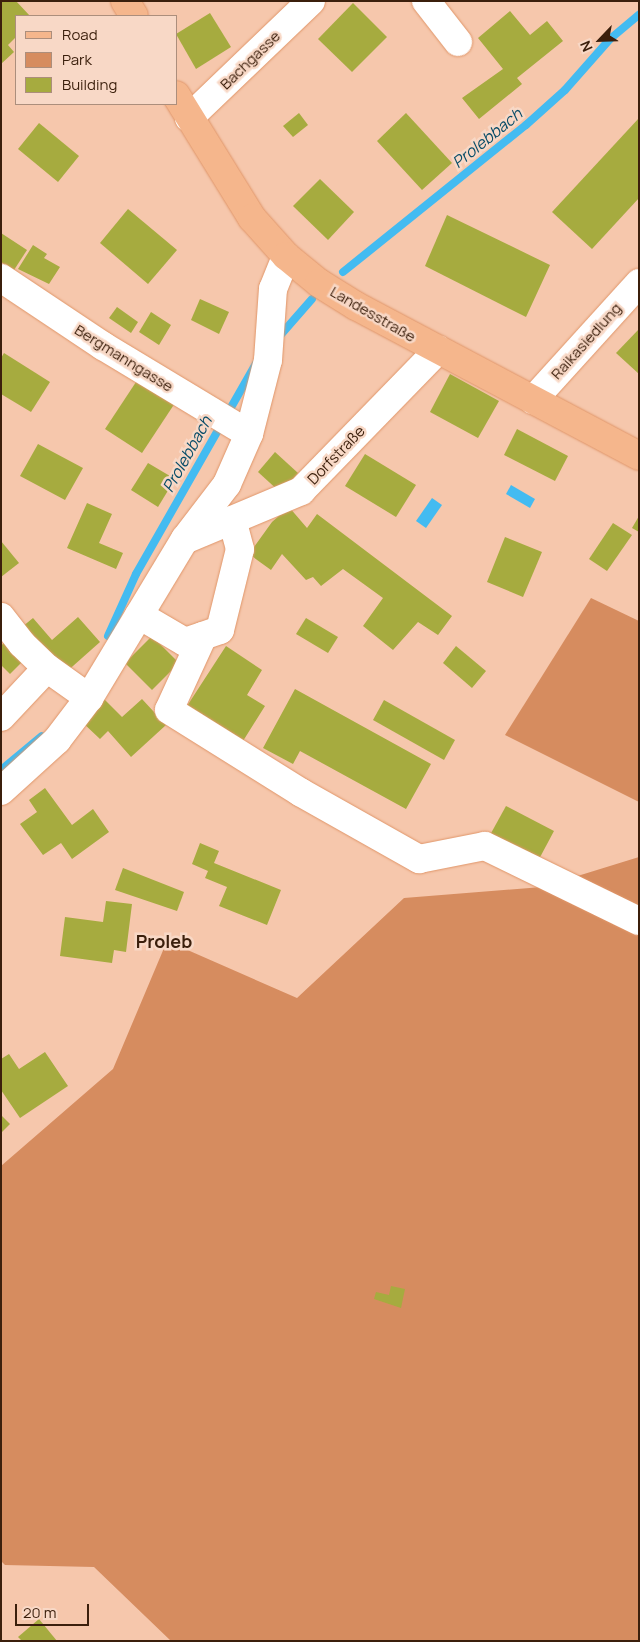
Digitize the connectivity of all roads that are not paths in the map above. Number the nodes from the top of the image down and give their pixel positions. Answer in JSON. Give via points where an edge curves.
{"nodes":[{"id":1,"x":125,"y":1,"type":"edge"},
{"id":2,"x":311,"y":1,"type":"edge"},
{"id":3,"x":426,"y":1,"type":"edge"},
{"id":4,"x":133,"y":15,"type":"edge"},
{"id":5,"x":458,"y":42,"type":"dead end"},
{"id":6,"x":178,"y":99,"type":"edge"},
{"id":7,"x":189,"y":118,"type":"junction"},
{"id":8,"x":286,"y":256,"type":"junction"},
{"id":9,"x":1,"y":278,"type":"edge"},
{"id":10,"x":639,"y":283,"type":"edge"},
{"id":11,"x":438,"y":350,"type":"junction"},
{"id":12,"x":532,"y":400,"type":"junction"},
{"id":13,"x":229,"y":422,"type":"junction"},
{"id":14,"x":639,"y":456,"type":"edge"},
{"id":15,"x":232,"y":520,"type":"junction"},
{"id":16,"x":185,"y":539,"type":"junction"},
{"id":17,"x":139,"y":615,"type":"junction"},
{"id":18,"x":1,"y":617,"type":"edge"},
{"id":19,"x":203,"y":636,"type":"junction"},
{"id":20,"x":47,"y":668,"type":"junction"},
{"id":21,"x":83,"y":693,"type":"junction"},
{"id":22,"x":1,"y":717,"type":"edge"},
{"id":23,"x":1,"y":791,"type":"edge"},
{"id":24,"x":639,"y":921,"type":"edge"}],
"edges":[{"from":1,"to":4,"type":"main road"},
{"from":2,"to":7,"type":"street","name":"Bachgasse"},
{"from":3,"to":5,"type":"street"},
{"from":6,"to":7,"type":"main road","name":"Landesstraße"},
{"from":7,"to":8,"type":"main road","name":"Landesstraße","via":[[252,218]]},
{"from":8,"to":11,"type":"main road","name":"Landesstraße","via":[[319,283],[356,306]]},
{"from":8,"to":13,"type":"street","via":[[273,289],[268,349]]},
{"from":9,"to":13,"type":"street","name":"Bergmanngasse"},
{"from":10,"to":12,"type":"street","name":"Raikasiedlung"},
{"from":11,"to":12,"type":"main road","name":"Landesstraße"},
{"from":11,"to":15,"type":"street","name":"Dorfstraße","via":[[301,491]]},
{"from":12,"to":14,"type":"main road","name":"Landesstraße"},
{"from":13,"to":16,"type":"street","via":[[227,484]]},
{"from":15,"to":16,"type":"street","name":"Dorfstraße"},
{"from":15,"to":19,"type":"street","via":[[240,549],[220,630]]},
{"from":16,"to":17,"type":"street"},
{"from":17,"to":19,"type":"street","via":[[185,642]]},
{"from":17,"to":21,"type":"street"},
{"from":18,"to":20,"type":"street"},
{"from":19,"to":24,"type":"street","via":[[169,710],[300,792],[420,859],[485,846]]},
{"from":20,"to":21,"type":"street"},
{"from":20,"to":22,"type":"street"},
{"from":21,"to":23,"type":"street","via":[[57,740]]}]}
